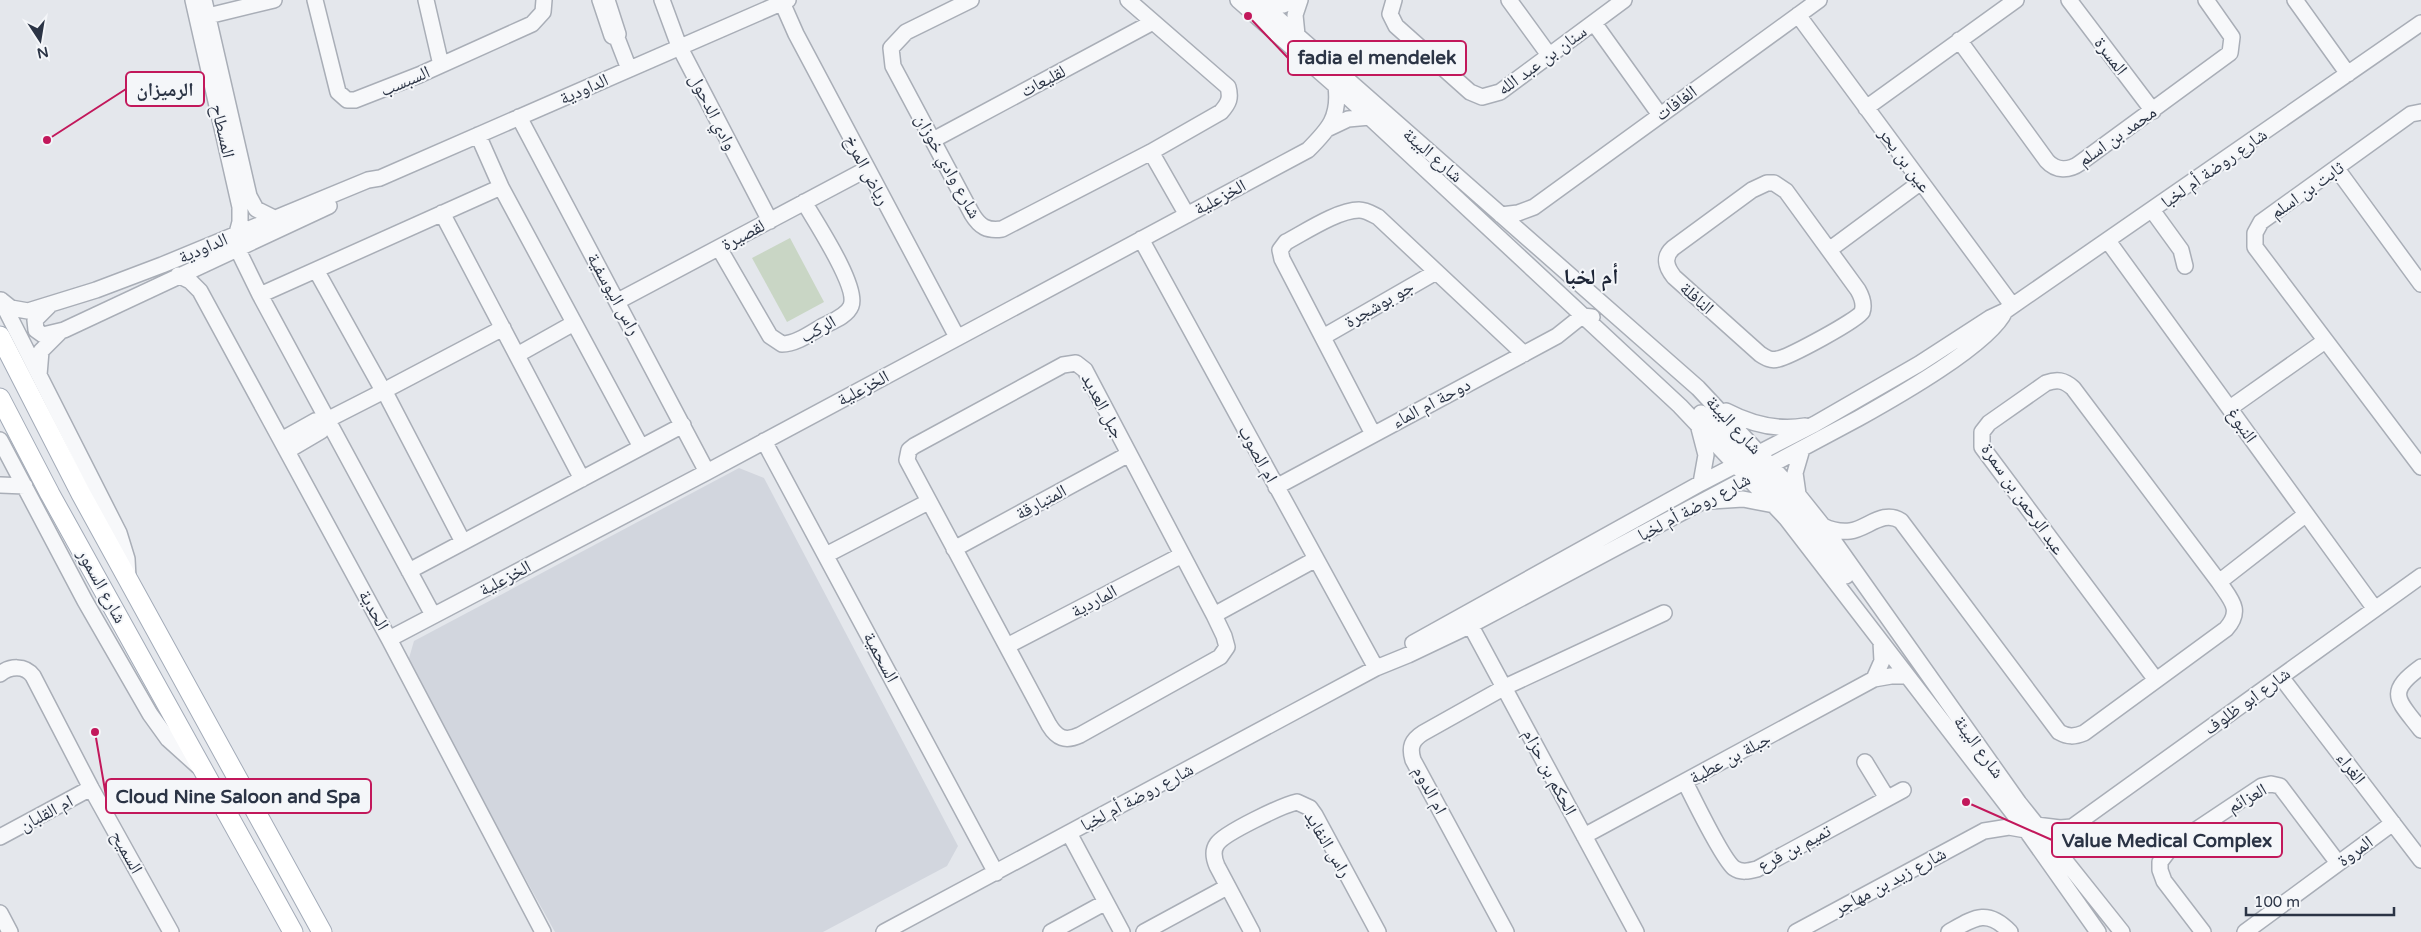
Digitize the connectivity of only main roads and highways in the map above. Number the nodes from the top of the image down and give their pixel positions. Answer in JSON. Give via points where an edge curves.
{"nodes":[{"id":1,"x":0,"y":336,"type":"edge"},
{"id":2,"x":0,"y":398,"type":"edge"},
{"id":3,"x":293,"y":932,"type":"edge"},
{"id":4,"x":322,"y":932,"type":"edge"}],
"edges":[{"from":1,"to":4,"type":"main road","name":"شارع السمور","via":[[128,582]]},
{"from":2,"to":3,"type":"main road","name":"شارع السمور"}]}
